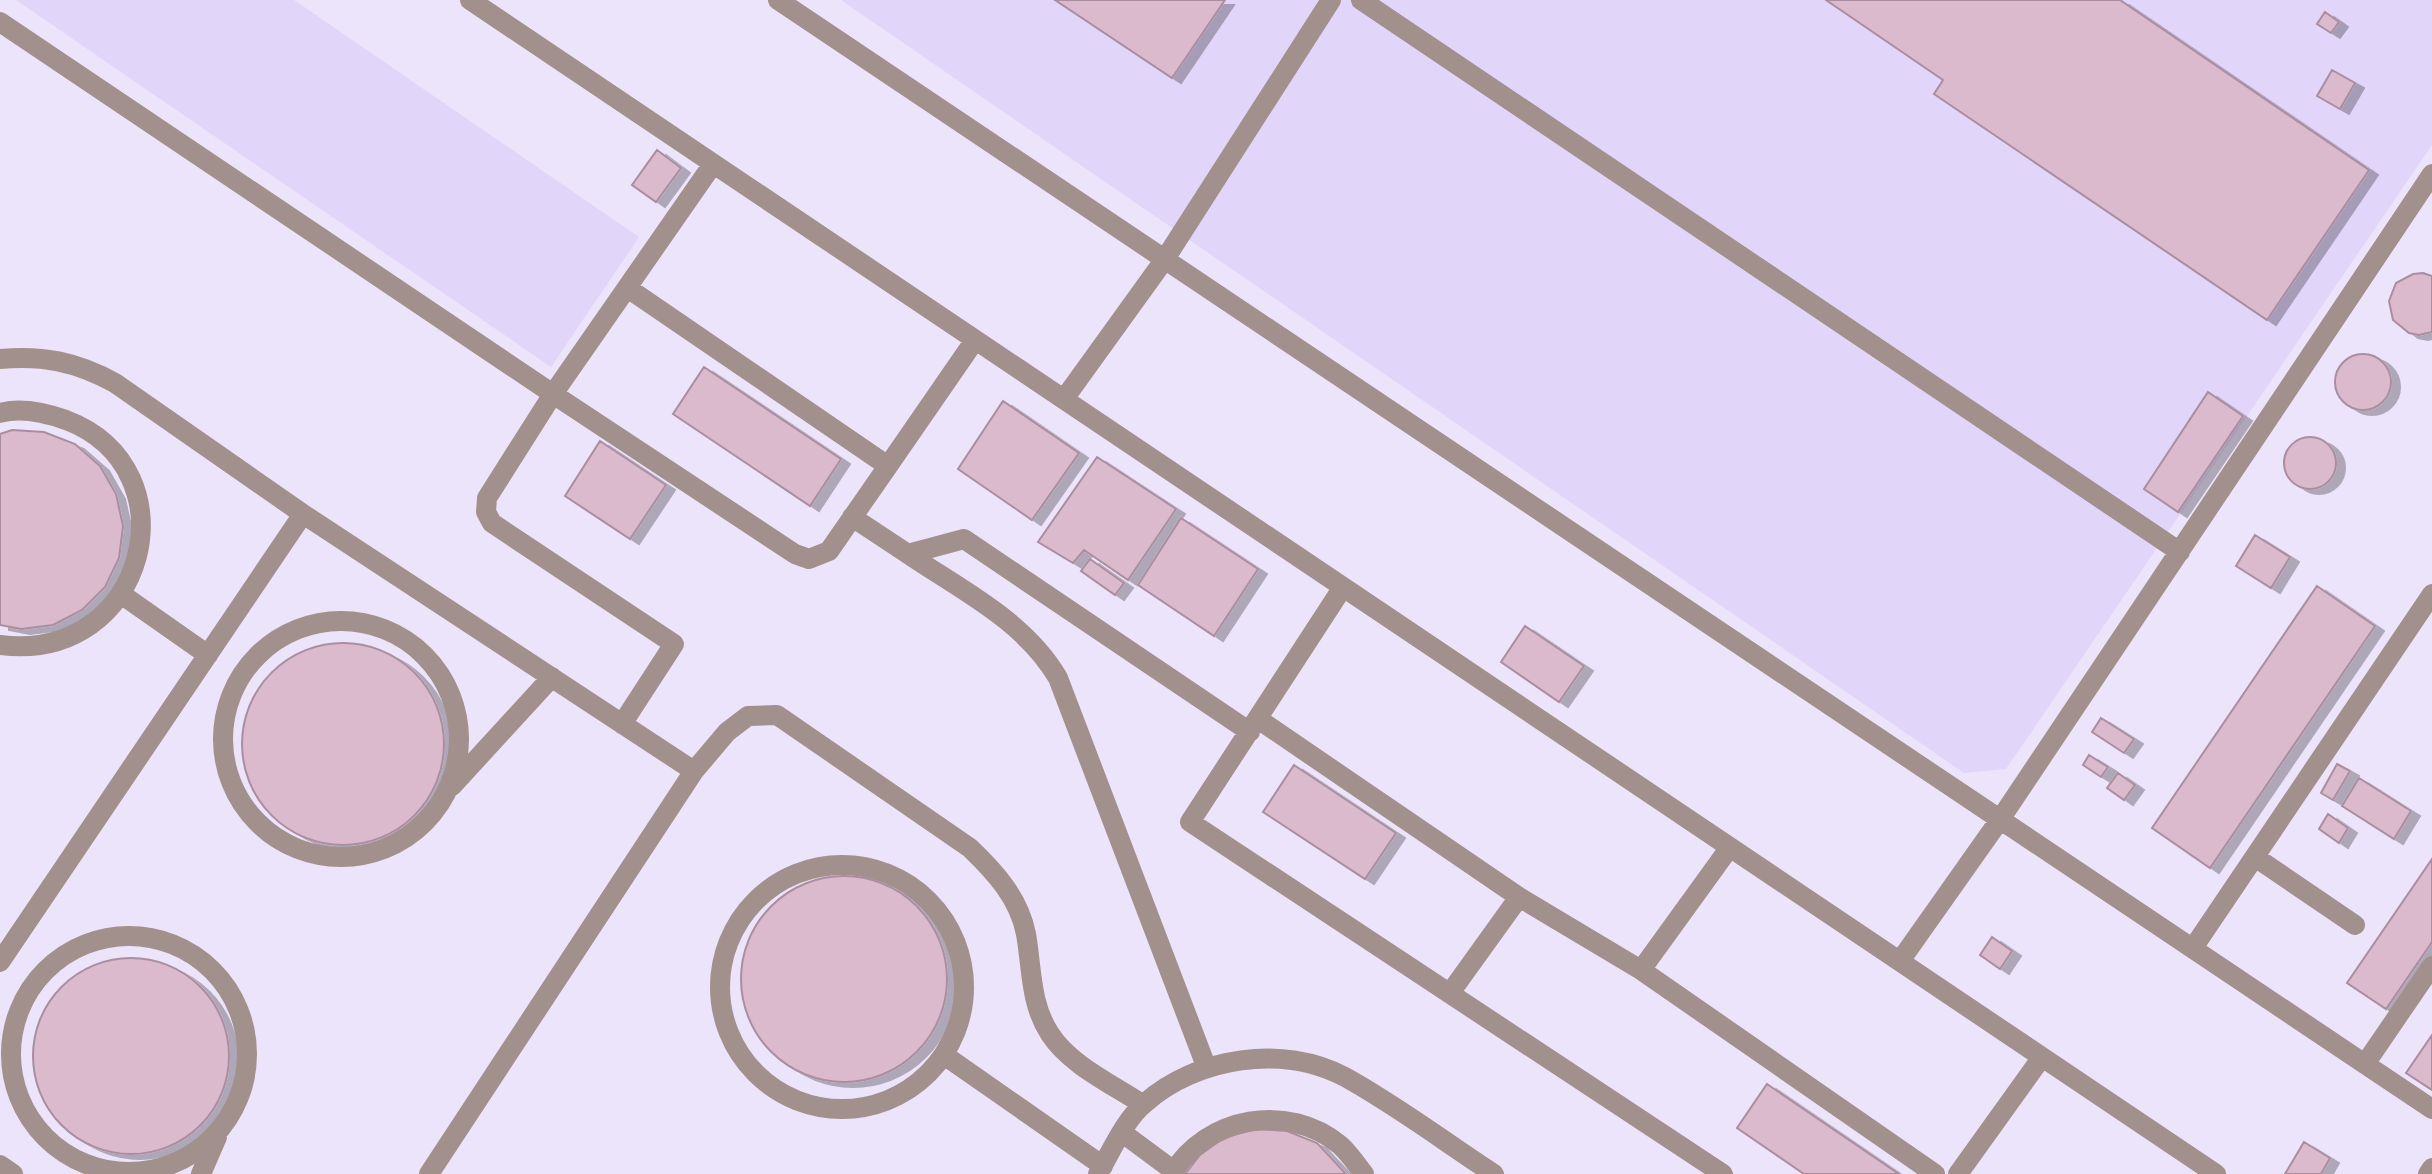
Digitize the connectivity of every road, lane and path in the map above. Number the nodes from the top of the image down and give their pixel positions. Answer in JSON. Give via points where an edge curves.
{"nodes":[{"id":1,"x":470,"y":0,"type":"edge"},
{"id":2,"x":778,"y":0,"type":"edge"},
{"id":3,"x":1331,"y":0,"type":"edge"},
{"id":4,"x":1361,"y":0,"type":"edge"},
{"id":5,"x":0,"y":22,"type":"edge"},
{"id":6,"x":713,"y":164,"type":"junction"},
{"id":7,"x":2432,"y":174,"type":"edge"},
{"id":8,"x":1165,"y":259,"type":"junction"},
{"id":9,"x":629,"y":289,"type":"junction"},
{"id":10,"x":975,"y":340,"type":"junction"},
{"id":11,"x":0,"y":359,"type":"edge"},
{"id":12,"x":553,"y":394,"type":"junction"},
{"id":13,"x":1064,"y":399,"type":"junction"},
{"id":14,"x":0,"y":413,"type":"edge"},
{"id":15,"x":888,"y":466,"type":"junction"},
{"id":16,"x":303,"y":514,"type":"junction"},
{"id":17,"x":852,"y":517,"type":"junction"},
{"id":18,"x":2180,"y":552,"type":"junction"},
{"id":19,"x":908,"y":554,"type":"junction"},
{"id":20,"x":1343,"y":587,"type":"junction"},
{"id":21,"x":121,"y":594,"type":"junction"},
{"id":22,"x":2432,"y":594,"type":"edge"},
{"id":23,"x":0,"y":645,"type":"edge"},
{"id":24,"x":208,"y":655,"type":"junction"},
{"id":25,"x":552,"y":677,"type":"junction"},
{"id":26,"x":622,"y":724,"type":"junction"},
{"id":27,"x":1254,"y":726,"type":"junction"},
{"id":28,"x":694,"y":771,"type":"junction"},
{"id":29,"x":449,"y":789,"type":"junction"},
{"id":30,"x":2001,"y":818,"type":"junction"},
{"id":31,"x":1730,"y":847,"type":"junction"},
{"id":32,"x":2255,"y":857,"type":"junction"},
{"id":33,"x":1519,"y":897,"type":"junction"},
{"id":34,"x":2355,"y":925,"type":"dead end"},
{"id":35,"x":2193,"y":948,"type":"junction"},
{"id":36,"x":1900,"y":961,"type":"junction"},
{"id":37,"x":0,"y":962,"type":"edge"},
{"id":38,"x":2432,"y":966,"type":"edge"},
{"id":39,"x":1641,"y":970,"type":"junction"},
{"id":40,"x":1450,"y":993,"type":"junction"},
{"id":41,"x":944,"y":1055,"type":"junction"},
{"id":42,"x":2042,"y":1057,"type":"junction"},
{"id":43,"x":2365,"y":1064,"type":"junction"},
{"id":44,"x":1206,"y":1066,"type":"junction"},
{"id":45,"x":1142,"y":1104,"type":"junction"},
{"id":46,"x":2432,"y":1109,"type":"edge"},
{"id":47,"x":219,"y":1132,"type":"junction"},
{"id":48,"x":1124,"y":1134,"type":"junction"},
{"id":49,"x":0,"y":1165,"type":"edge"},
{"id":50,"x":2432,"y":1168,"type":"edge"},
{"id":51,"x":1100,"y":1170,"type":"edge"},
{"id":52,"x":1173,"y":1172,"type":"edge"},
{"id":53,"x":13,"y":1174,"type":"edge"},
{"id":54,"x":201,"y":1174,"type":"edge"},
{"id":55,"x":429,"y":1174,"type":"edge"},
{"id":56,"x":1364,"y":1174,"type":"edge"},
{"id":57,"x":1494,"y":1174,"type":"edge"},
{"id":58,"x":1723,"y":1174,"type":"edge"},
{"id":59,"x":1935,"y":1174,"type":"edge"},
{"id":60,"x":1958,"y":1174,"type":"edge"},
{"id":61,"x":2216,"y":1174,"type":"edge"},
{"id":62,"x":2428,"y":1174,"type":"edge"}],
"edges":[{"from":1,"to":6,"type":"lane"},
{"from":2,"to":8,"type":"lane"},
{"from":3,"to":8,"type":"lane"},
{"from":4,"to":18,"type":"lane"},
{"from":5,"to":12,"type":"lane"},
{"from":6,"to":9,"type":"lane"},
{"from":6,"to":10,"type":"lane"},
{"from":7,"to":18,"type":"lane"},
{"from":8,"to":13,"type":"lane"},
{"from":8,"to":30,"type":"lane"},
{"from":9,"to":12,"type":"lane"},
{"from":9,"to":15,"type":"lane"},
{"from":10,"to":13,"type":"lane"},
{"from":10,"to":15,"type":"lane"},
{"from":11,"to":16,"type":"lane","via":[[58,359],[90,369]]},
{"from":12,"to":17,"type":"lane","via":[[795,554],[819,558]]},
{"from":12,"to":26,"type":"lane","via":[[487,498],[486,512],[492,523],[674,644]]},
{"from":13,"to":20,"type":"lane"},
{"from":14,"to":21,"type":"lane","via":[[46,413],[81,426],[111,449],[131,481],[140,513],[140,547]]},
{"from":15,"to":17,"type":"lane"},
{"from":16,"to":24,"type":"lane"},
{"from":16,"to":25,"type":"lane"},
{"from":17,"to":19,"type":"lane"},
{"from":18,"to":30,"type":"lane"},
{"from":19,"to":27,"type":"lane","via":[[964,539]]},
{"from":19,"to":44,"type":"lane","via":[[1023,633],[1058,678]]},
{"from":20,"to":27,"type":"lane"},
{"from":20,"to":31,"type":"lane"},
{"from":21,"to":23,"type":"lane","via":[[88,629],[58,643]]},
{"from":21,"to":24,"type":"lane"},
{"from":22,"to":32,"type":"lane"},
{"from":24,"to":37,"type":"lane"},
{"from":25,"to":26,"type":"lane"},
{"from":25,"to":29,"type":"lane"},
{"from":26,"to":28,"type":"lane"},
{"from":27,"to":33,"type":"lane"},
{"from":27,"to":40,"type":"lane","via":[[1190,822]]},
{"from":28,"to":45,"type":"lane","via":[[748,716],[777,715],[970,848],[995,871],[1016,903],[1036,1008],[1051,1035],[1070,1056]]},
{"from":28,"to":55,"type":"lane"},
{"from":29,"to":29,"type":"lane","via":[[431,817],[406,839],[376,853],[343,858],[310,854],[279,841],[254,820],[235,792],[223,756],[224,719],[236,683],[259,653],[290,631],[326,621],[352,622],[399,636],[429,660],[449,691],[459,723],[458,757]]},
{"from":30,"to":35,"type":"lane"},
{"from":30,"to":36,"type":"lane"},
{"from":31,"to":36,"type":"lane"},
{"from":31,"to":39,"type":"lane"},
{"from":32,"to":34,"type":"lane"},
{"from":32,"to":35,"type":"lane"},
{"from":33,"to":39,"type":"lane"},
{"from":33,"to":40,"type":"lane"},
{"from":35,"to":43,"type":"lane"},
{"from":36,"to":42,"type":"lane"},
{"from":38,"to":43,"type":"lane"},
{"from":39,"to":59,"type":"lane"},
{"from":40,"to":58,"type":"lane"},
{"from":41,"to":41,"type":"lane","via":[[926,1077],[895,1098],[858,1109],[820,1108],[784,1095],[753,1072],[731,1040],[721,1003],[721,964],[734,928],[758,897],[790,875],[827,865],[865,866],[901,879],[932,903],[954,935],[964,972],[963,1011]]},
{"from":41,"to":51,"type":"lane"},
{"from":42,"to":60,"type":"lane"},
{"from":42,"to":61,"type":"lane"},
{"from":43,"to":46,"type":"lane"},
{"from":44,"to":45,"type":"lane"},
{"from":44,"to":57,"type":"lane","via":[[1299,1062],[1343,1076]]},
{"from":45,"to":48,"type":"lane"},
{"from":47,"to":47,"type":"lane","via":[[194,1154],[164,1168],[131,1173],[98,1169],[67,1156],[42,1135],[23,1107],[11,1071],[12,1033],[24,997],[47,967],[78,946],[114,936],[152,938],[187,951],[217,974],[237,1006],[247,1038],[237,1104]]},
{"from":47,"to":54,"type":"lane"},
{"from":48,"to":51,"type":"lane"},
{"from":48,"to":52,"type":"lane"},
{"from":49,"to":53,"type":"lane"},
{"from":50,"to":62,"type":"lane"},
{"from":52,"to":56,"type":"lane","via":[[1199,1142],[1233,1124],[1271,1118],[1308,1126],[1341,1145]]}]}
